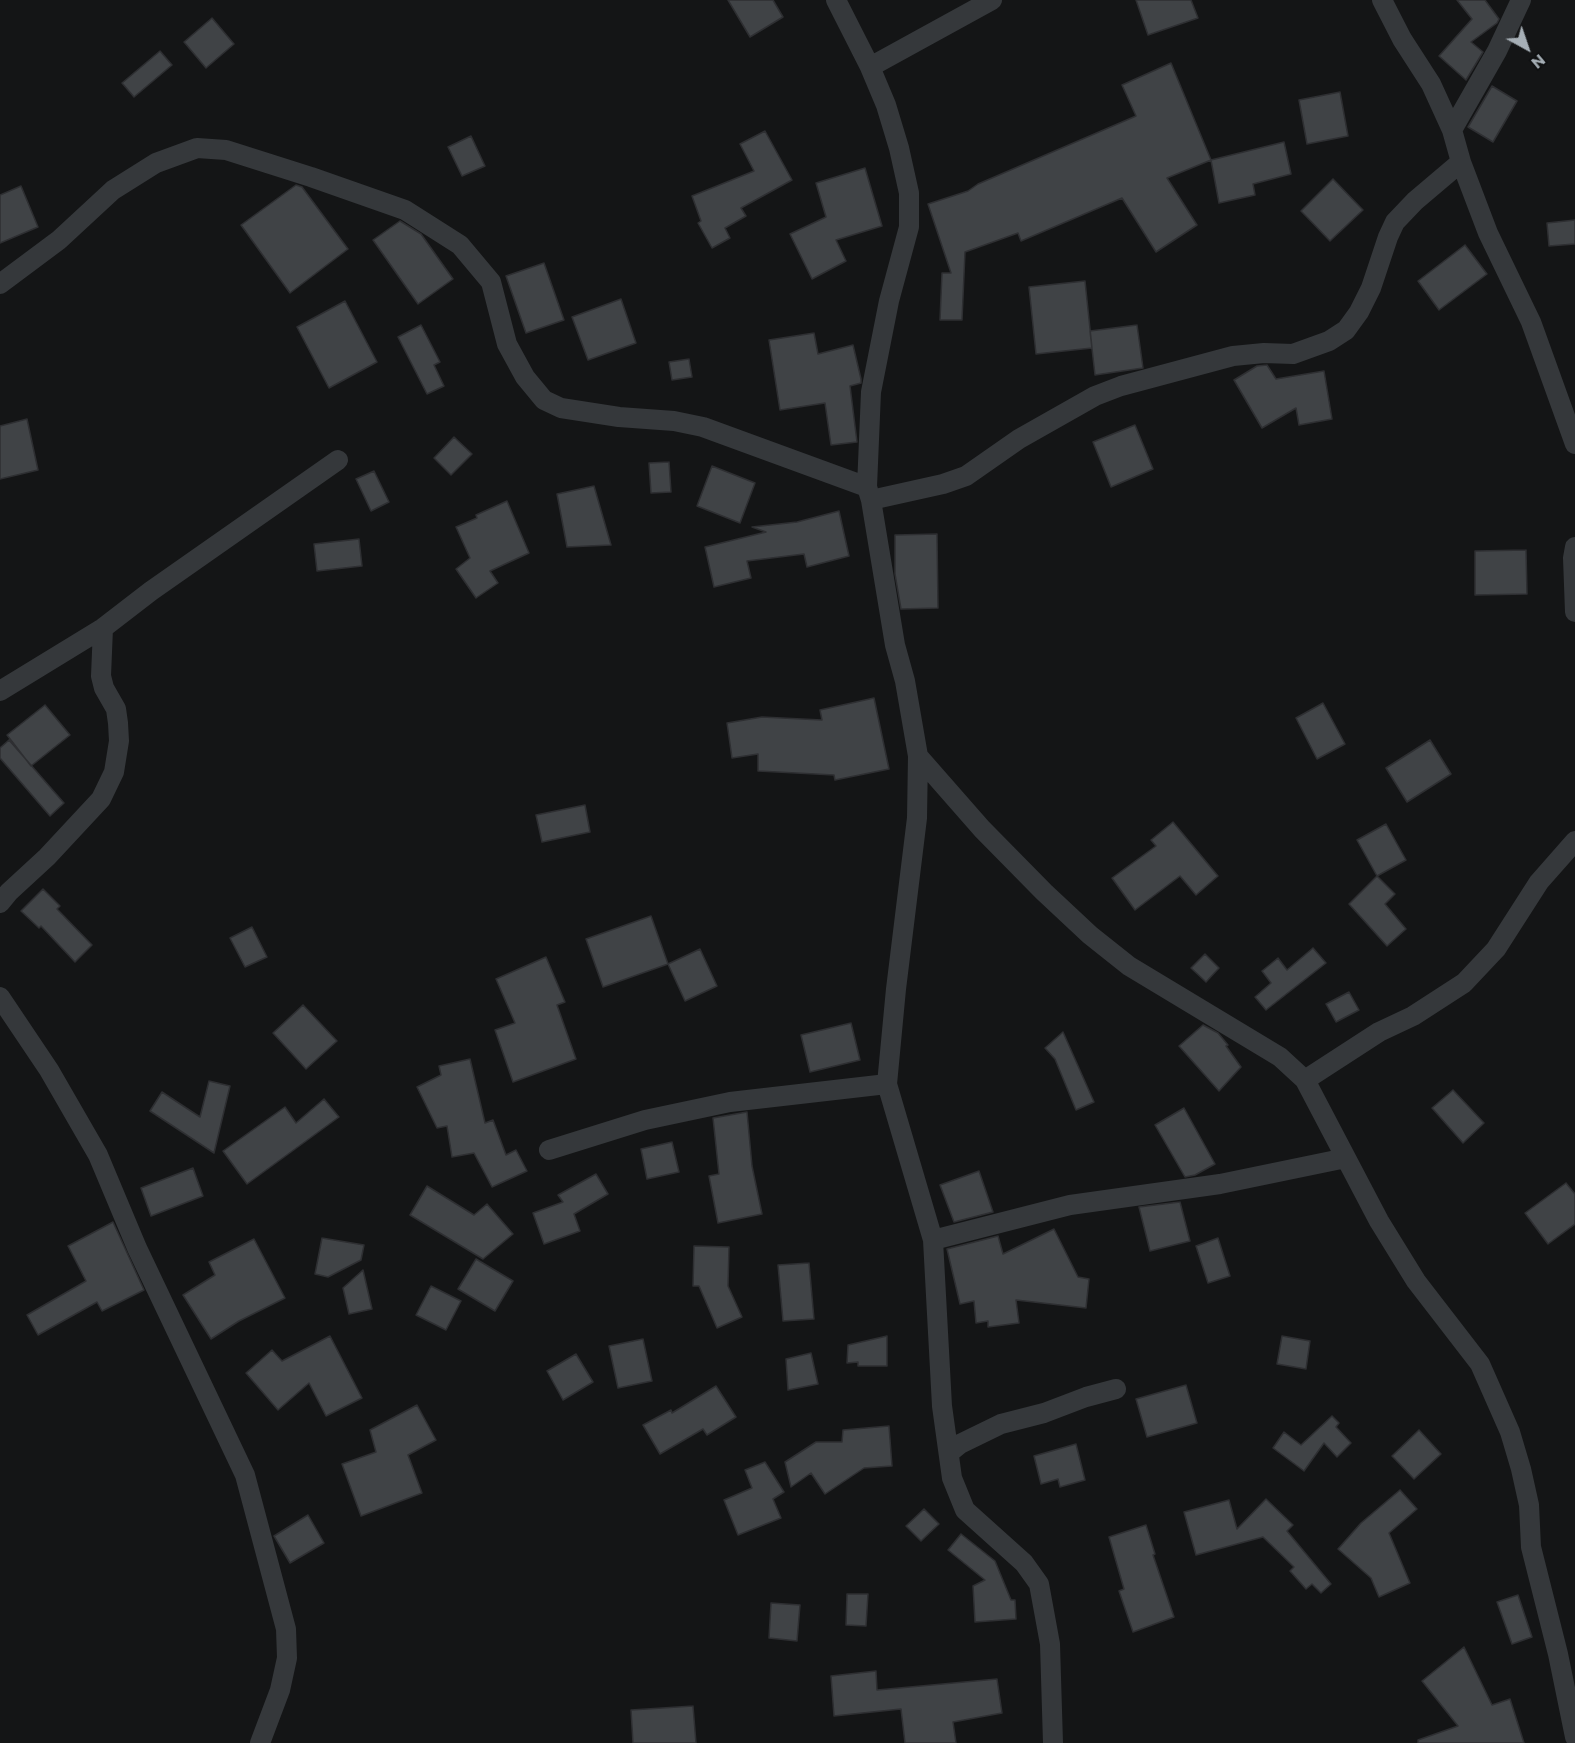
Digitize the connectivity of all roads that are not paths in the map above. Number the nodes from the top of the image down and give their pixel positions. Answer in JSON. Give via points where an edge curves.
{"nodes":[{"id":1,"x":836,"y":0,"type":"edge"},
{"id":2,"x":992,"y":0,"type":"edge"},
{"id":3,"x":1382,"y":0,"type":"edge"},
{"id":4,"x":1521,"y":0,"type":"edge"},
{"id":5,"x":870,"y":67,"type":"junction"},
{"id":6,"x":1452,"y":130,"type":"junction"},
{"id":7,"x":1461,"y":162,"type":"junction"},
{"id":8,"x":0,"y":284,"type":"edge"},
{"id":9,"x":1575,"y":444,"type":"edge"},
{"id":10,"x":338,"y":460,"type":"dead end"},
{"id":11,"x":869,"y":493,"type":"junction"},
{"id":12,"x":1575,"y":547,"type":"edge"},
{"id":13,"x":1575,"y":612,"type":"edge"},
{"id":14,"x":103,"y":628,"type":"junction"},
{"id":15,"x":0,"y":690,"type":"edge"},
{"id":16,"x":918,"y":756,"type":"junction"},
{"id":17,"x":1575,"y":841,"type":"edge"},
{"id":18,"x":0,"y":903,"type":"edge"},
{"id":19,"x":0,"y":997,"type":"edge"},
{"id":20,"x":1305,"y":1080,"type":"junction"},
{"id":21,"x":887,"y":1084,"type":"junction"},
{"id":22,"x":549,"y":1150,"type":"dead end"},
{"id":23,"x":1346,"y":1158,"type":"junction"},
{"id":24,"x":933,"y":1240,"type":"junction"},
{"id":25,"x":1116,"y":1389,"type":"dead end"},
{"id":26,"x":949,"y":1453,"type":"junction"},
{"id":27,"x":1575,"y":1737,"type":"edge"},
{"id":28,"x":260,"y":1743,"type":"edge"},
{"id":29,"x":1053,"y":1743,"type":"edge"}],
"edges":[{"from":1,"to":5,"type":"street"},
{"from":2,"to":5,"type":"street"},
{"from":3,"to":6,"type":"street","via":[[1431,84]]},
{"from":4,"to":6,"type":"street"},
{"from":5,"to":11,"type":"street","via":[[899,148],[909,193],[909,227],[888,301],[871,392]]},
{"from":6,"to":7,"type":"street"},
{"from":7,"to":9,"type":"street","via":[[1488,233],[1531,322]]},
{"from":7,"to":11,"type":"street","via":[[1395,222],[1359,312],[1346,330],[1329,341],[1293,354],[1233,356],[1121,386],[1095,396],[1019,439],[966,476],[943,484]]},
{"from":8,"to":11,"type":"street","via":[[59,240],[113,190],[156,163],[197,148],[226,150],[405,210],[460,245],[491,282],[507,344],[525,377],[544,400],[561,408],[704,427]]},
{"from":10,"to":14,"type":"street"},
{"from":11,"to":16,"type":"street"},
{"from":12,"to":13,"type":"street"},
{"from":14,"to":15,"type":"street"},
{"from":14,"to":18,"type":"street","via":[[101,676],[118,723],[114,772],[101,798]]},
{"from":16,"to":20,"type":"street","via":[[982,829],[1090,935],[1129,966],[1280,1057]]},
{"from":16,"to":21,"type":"street","via":[[917,818]]},
{"from":17,"to":20,"type":"street","via":[[1539,882],[1496,949],[1464,983]]},
{"from":19,"to":28,"type":"street","via":[[49,1070],[98,1155],[137,1248],[245,1475],[286,1629],[287,1658]]},
{"from":20,"to":23,"type":"street"},
{"from":21,"to":22,"type":"street","via":[[730,1102],[645,1120]]},
{"from":21,"to":24,"type":"street"},
{"from":23,"to":24,"type":"street","via":[[1209,1186],[1070,1205]]},
{"from":23,"to":27,"type":"street","via":[[1416,1281],[1480,1364],[1510,1432],[1529,1505],[1531,1547]]},
{"from":24,"to":26,"type":"street","via":[[942,1406]]},
{"from":25,"to":26,"type":"street","via":[[1001,1424]]},
{"from":26,"to":29,"type":"street","via":[[952,1478],[965,1510],[1024,1563],[1039,1584],[1050,1644]]}]}
